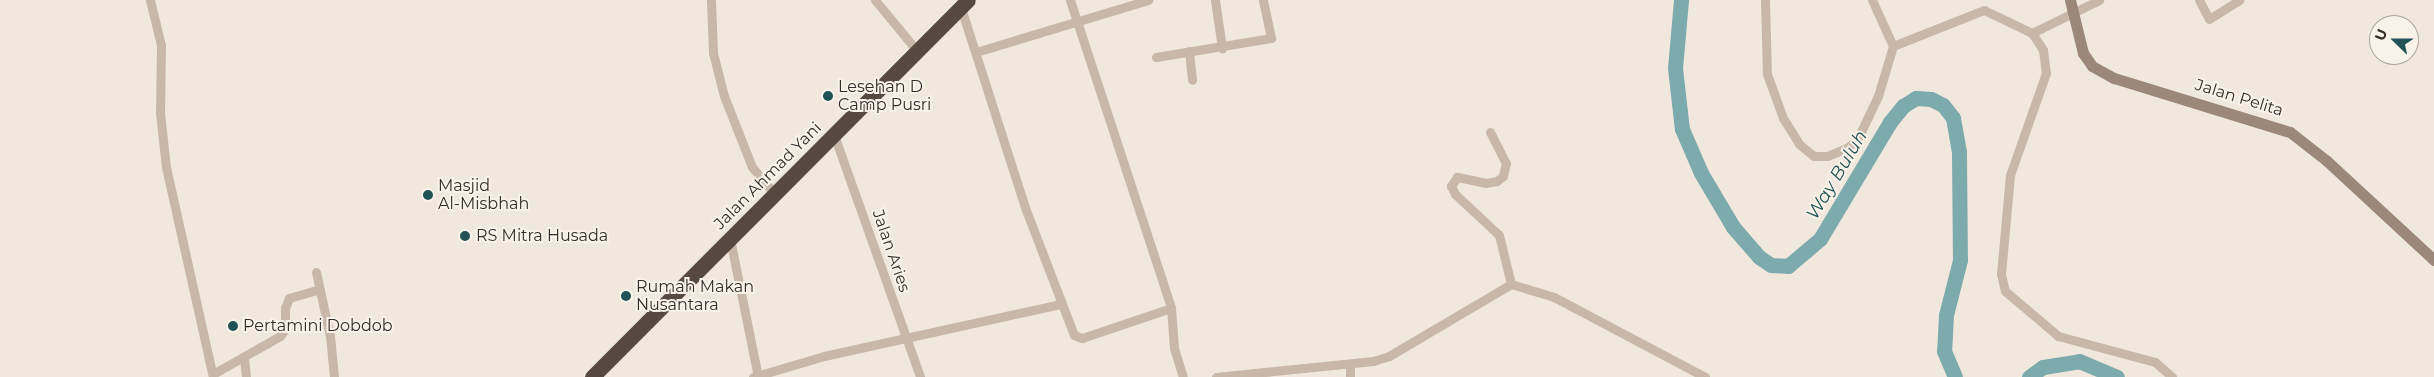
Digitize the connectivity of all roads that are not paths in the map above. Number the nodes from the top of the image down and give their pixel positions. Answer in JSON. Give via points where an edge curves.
{"nodes":[{"id":1,"x":150,"y":0,"type":"edge"},
{"id":2,"x":711,"y":0,"type":"edge"},
{"id":3,"x":874,"y":0,"type":"edge"},
{"id":4,"x":1070,"y":0,"type":"edge"},
{"id":5,"x":1148,"y":0,"type":"edge"},
{"id":6,"x":1215,"y":0,"type":"edge"},
{"id":7,"x":1263,"y":0,"type":"edge"},
{"id":8,"x":1765,"y":0,"type":"edge"},
{"id":9,"x":1872,"y":0,"type":"edge"},
{"id":10,"x":2070,"y":0,"type":"edge"},
{"id":11,"x":2099,"y":0,"type":"edge"},
{"id":12,"x":2199,"y":0,"type":"edge"},
{"id":13,"x":2240,"y":0,"type":"edge"},
{"id":14,"x":963,"y":2,"type":"edge"},
{"id":15,"x":2075,"y":13,"type":"junction"},
{"id":16,"x":1077,"y":20,"type":"junction"},
{"id":17,"x":2032,"y":33,"type":"junction"},
{"id":18,"x":1893,"y":46,"type":"junction"},
{"id":19,"x":1222,"y":48,"type":"junction"},
{"id":20,"x":1189,"y":51,"type":"junction"},
{"id":21,"x":918,"y":52,"type":"junction"},
{"id":22,"x":976,"y":52,"type":"junction"},
{"id":23,"x":1156,"y":57,"type":"dead end"},
{"id":24,"x":1192,"y":80,"type":"dead end"},
{"id":25,"x":1490,"y":132,"type":"dead end"},
{"id":26,"x":834,"y":135,"type":"junction"},
{"id":27,"x":775,"y":194,"type":"junction"},
{"id":28,"x":730,"y":239,"type":"junction"},
{"id":29,"x":2434,"y":260,"type":"edge"},
{"id":30,"x":316,"y":272,"type":"dead end"},
{"id":31,"x":1511,"y":284,"type":"junction"},
{"id":32,"x":320,"y":289,"type":"junction"},
{"id":33,"x":1062,"y":304,"type":"junction"},
{"id":34,"x":1171,"y":308,"type":"junction"},
{"id":35,"x":904,"y":337,"type":"junction"},
{"id":36,"x":244,"y":358,"type":"junction"},
{"id":37,"x":1350,"y":366,"type":"junction"},
{"id":38,"x":213,"y":375,"type":"edge"},
{"id":39,"x":756,"y":376,"type":"edge"},
{"id":40,"x":246,"y":377,"type":"edge"},
{"id":41,"x":334,"y":377,"type":"edge"},
{"id":42,"x":592,"y":377,"type":"edge"},
{"id":43,"x":920,"y":377,"type":"edge"},
{"id":44,"x":1183,"y":377,"type":"edge"},
{"id":45,"x":1216,"y":377,"type":"edge"},
{"id":46,"x":1350,"y":377,"type":"edge"},
{"id":47,"x":1705,"y":377,"type":"edge"},
{"id":48,"x":2172,"y":377,"type":"edge"}],
"edges":[{"from":1,"to":38,"type":"street","via":[[161,44],[160,113],[166,167]]},
{"from":2,"to":27,"type":"street","via":[[713,54],[724,96],[752,167]]},
{"from":3,"to":21,"type":"street"},
{"from":4,"to":16,"type":"street"},
{"from":5,"to":16,"type":"street"},
{"from":6,"to":19,"type":"street"},
{"from":7,"to":19,"type":"street","via":[[1271,38]]},
{"from":8,"to":18,"type":"street","via":[[1768,74],[1784,118],[1799,144],[1814,156],[1827,156],[1857,140],[1878,96]]},
{"from":9,"to":18,"type":"street"},
{"from":10,"to":15,"type":"street","name":"Jalan Pelita"},
{"from":11,"to":15,"type":"street"},
{"from":12,"to":13,"type":"street","via":[[2209,19]]},
{"from":14,"to":21,"type":"highway","name":"Jalan Ahmad Yani"},
{"from":14,"to":22,"type":"street"},
{"from":15,"to":17,"type":"street"},
{"from":15,"to":29,"type":"street","name":"Jalan Pelita","via":[[2083,53],[2092,66],[2114,78],[2290,132],[2321,156]]},
{"from":16,"to":22,"type":"street","via":[[1035,36]]},
{"from":16,"to":34,"type":"street"},
{"from":17,"to":18,"type":"street","via":[[1984,10]]},
{"from":17,"to":48,"type":"street","via":[[2043,50],[2046,73],[2010,175],[2001,274],[2005,291],[2058,336],[2155,362]]},
{"from":19,"to":20,"type":"street"},
{"from":20,"to":23,"type":"street"},
{"from":20,"to":24,"type":"street"},
{"from":21,"to":26,"type":"highway","name":"Jalan Ahmad Yani"},
{"from":22,"to":33,"type":"street","via":[[1026,210]]},
{"from":25,"to":31,"type":"street","via":[[1506,163],[1503,176],[1486,183],[1457,177],[1452,186],[1454,194],[1499,235]]},
{"from":26,"to":27,"type":"highway","name":"Jalan Ahmad Yani"},
{"from":26,"to":35,"type":"street","name":"Jalan Aries"},
{"from":27,"to":28,"type":"highway","name":"Jalan Ahmad Yani"},
{"from":28,"to":39,"type":"street"},
{"from":28,"to":42,"type":"highway","name":"Jalan Ahmad Yani"},
{"from":30,"to":32,"type":"street"},
{"from":31,"to":37,"type":"street","via":[[1389,356]]},
{"from":31,"to":47,"type":"street","via":[[1554,297]]},
{"from":32,"to":36,"type":"street","via":[[289,298],[284,333]]},
{"from":32,"to":41,"type":"street"},
{"from":33,"to":34,"type":"street","via":[[1074,335],[1082,338]]},
{"from":33,"to":35,"type":"street"},
{"from":34,"to":44,"type":"street","via":[[1174,348]]},
{"from":35,"to":39,"type":"street"},
{"from":35,"to":43,"type":"street","name":"Jalan Aries"},
{"from":36,"to":38,"type":"street"},
{"from":36,"to":40,"type":"street"},
{"from":37,"to":45,"type":"street"},
{"from":37,"to":46,"type":"street"}]}
